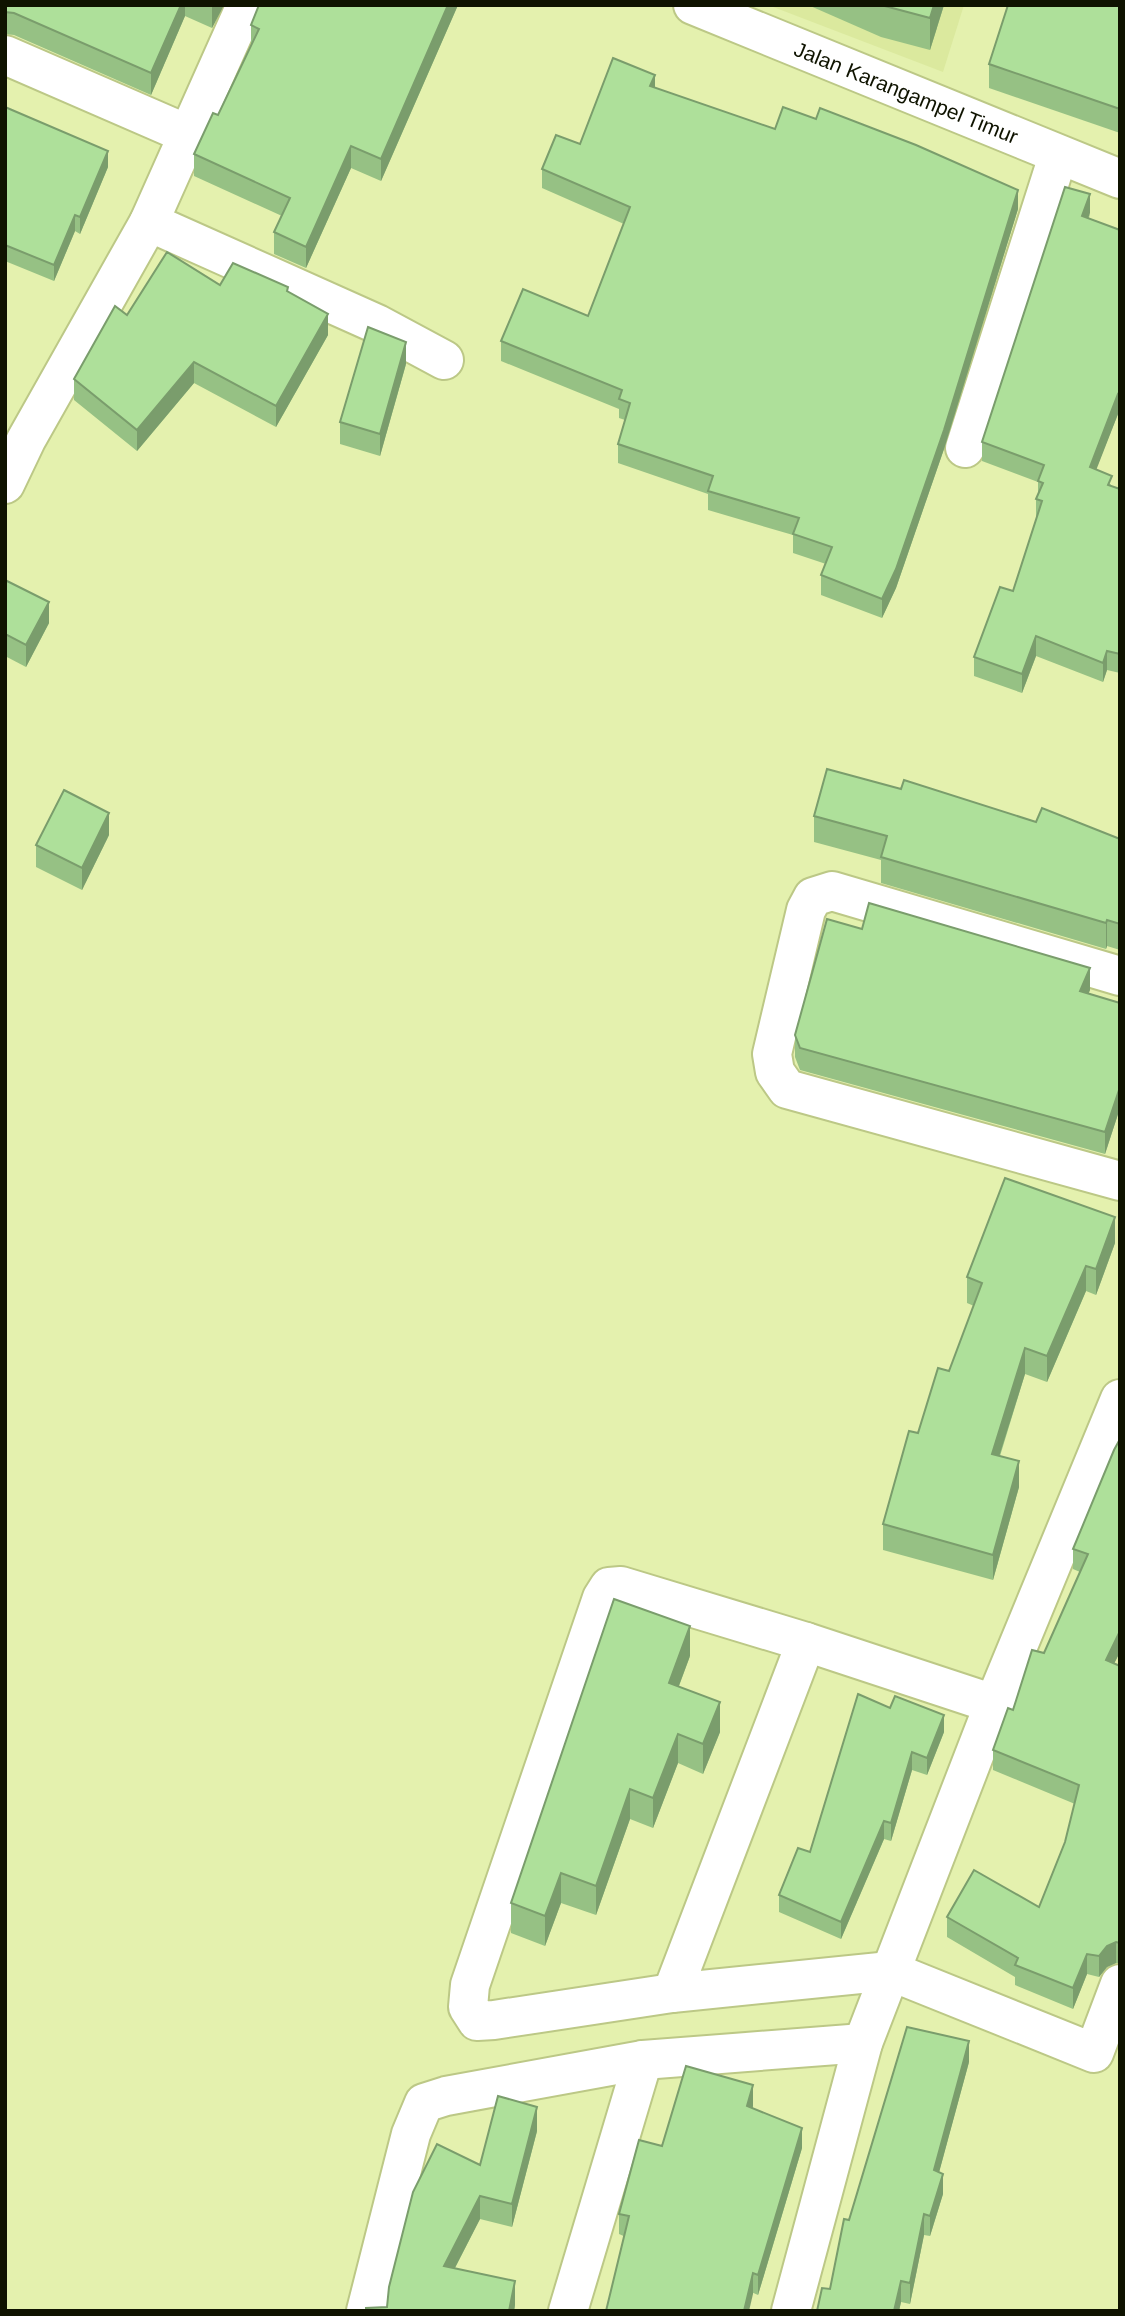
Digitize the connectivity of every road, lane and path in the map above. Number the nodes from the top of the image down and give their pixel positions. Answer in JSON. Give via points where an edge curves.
{"nodes":[{"id":1,"x":246,"y":5,"type":"edge"},
{"id":2,"x":693,"y":5,"type":"edge"},
{"id":3,"x":5,"y":55,"type":"edge"},
{"id":4,"x":187,"y":134,"type":"junction"},
{"id":5,"x":1058,"y":156,"type":"junction"},
{"id":6,"x":1120,"y":179,"type":"edge"},
{"id":7,"x":149,"y":222,"type":"junction"},
{"id":8,"x":444,"y":360,"type":"dead end"},
{"id":9,"x":965,"y":448,"type":"dead end"},
{"id":10,"x":5,"y":484,"type":"edge"},
{"id":11,"x":1120,"y":976,"type":"edge"},
{"id":12,"x":1120,"y":1181,"type":"edge"},
{"id":13,"x":1120,"y":1399,"type":"edge"},
{"id":14,"x":806,"y":1642,"type":"junction"},
{"id":15,"x":994,"y":1704,"type":"junction"},
{"id":16,"x":890,"y":1971,"type":"junction"},
{"id":17,"x":1120,"y":1984,"type":"edge"},
{"id":18,"x":672,"y":1993,"type":"junction"},
{"id":19,"x":863,"y":2043,"type":"junction"},
{"id":20,"x":1107,"y":2059,"type":"edge"},
{"id":21,"x":643,"y":2060,"type":"junction"},
{"id":22,"x":366,"y":2311,"type":"edge"},
{"id":23,"x":568,"y":2311,"type":"edge"},
{"id":24,"x":791,"y":2311,"type":"edge"}],
"edges":[{"from":1,"to":4,"type":"street"},
{"from":2,"to":5,"type":"street","name":"Jalan Karangampel Timur"},
{"from":3,"to":4,"type":"street"},
{"from":4,"to":7,"type":"street"},
{"from":5,"to":6,"type":"street","name":"Jalan Karangampel Timur"},
{"from":5,"to":9,"type":"street"},
{"from":7,"to":8,"type":"street","via":[[377,324]]},
{"from":7,"to":10,"type":"street"},
{"from":11,"to":12,"type":"street","via":[[832,891],[813,897],[806,910],[772,1054],[775,1072],[787,1089]]},
{"from":13,"to":15,"type":"street"},
{"from":14,"to":15,"type":"street"},
{"from":14,"to":18,"type":"street"},
{"from":14,"to":18,"type":"street","via":[[621,1586],[609,1587],[602,1598],[470,1985],[468,2007],[477,2021],[494,2020]]},
{"from":15,"to":16,"type":"street"},
{"from":16,"to":18,"type":"street"},
{"from":16,"to":19,"type":"street"},
{"from":16,"to":20,"type":"street"},
{"from":17,"to":20,"type":"street"},
{"from":19,"to":21,"type":"street"},
{"from":19,"to":24,"type":"street"},
{"from":21,"to":22,"type":"street","via":[[424,2103],[411,2134]]},
{"from":21,"to":23,"type":"street"}]}
